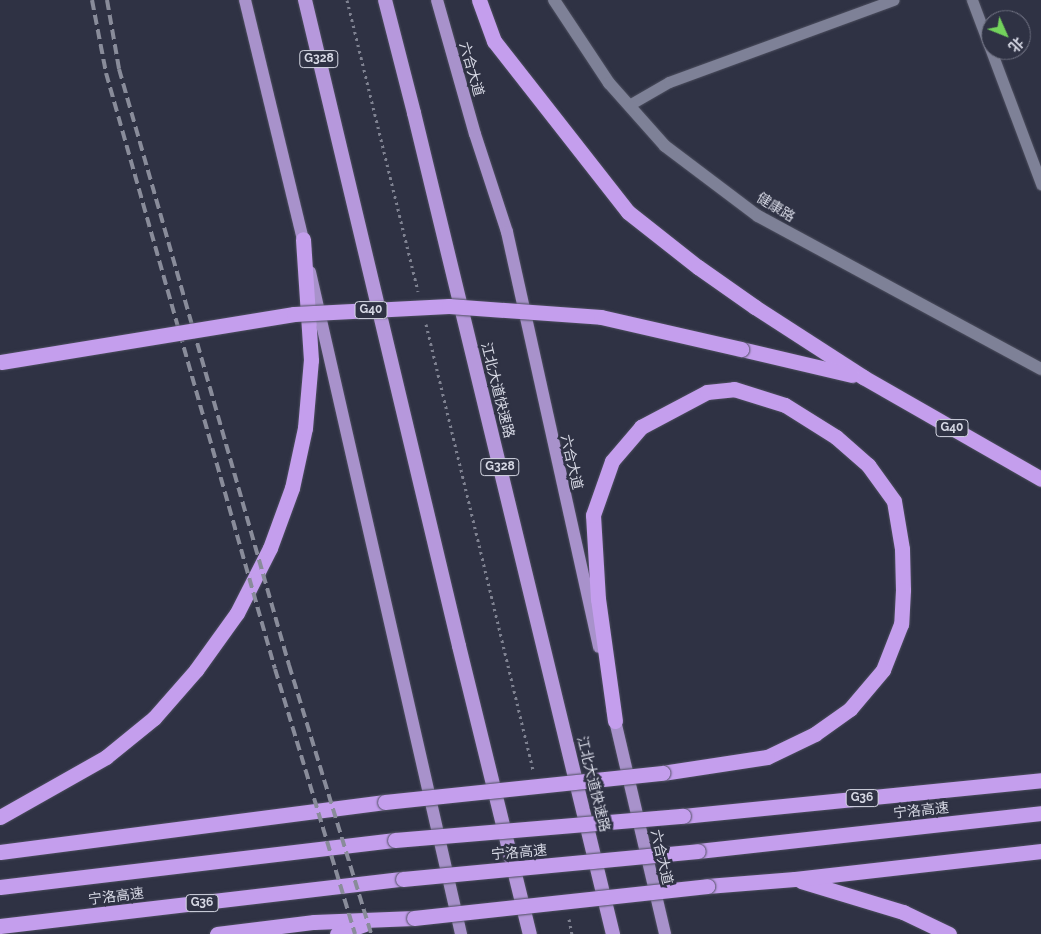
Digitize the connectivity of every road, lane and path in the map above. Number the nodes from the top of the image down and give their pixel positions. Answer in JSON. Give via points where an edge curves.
{"nodes":[{"id":1,"x":245,"y":0,"type":"edge"},
{"id":2,"x":305,"y":0,"type":"edge"},
{"id":3,"x":347,"y":0,"type":"edge"},
{"id":4,"x":385,"y":0,"type":"edge"},
{"id":5,"x":436,"y":0,"type":"edge"},
{"id":6,"x":479,"y":0,"type":"edge"},
{"id":7,"x":554,"y":0,"type":"edge"},
{"id":8,"x":893,"y":0,"type":"edge"},
{"id":9,"x":972,"y":0,"type":"edge"},
{"id":10,"x":629,"y":105,"type":"junction"},
{"id":11,"x":1041,"y":184,"type":"edge"},
{"id":12,"x":303,"y":239,"type":"junction"},
{"id":13,"x":419,"y":294,"type":"dead end"},
{"id":14,"x":426,"y":322,"type":"dead end"},
{"id":15,"x":0,"y":362,"type":"edge"},
{"id":16,"x":1041,"y":369,"type":"edge"},
{"id":17,"x":863,"y":377,"type":"junction"},
{"id":18,"x":1041,"y":479,"type":"edge"},
{"id":19,"x":615,"y":721,"type":"junction"},
{"id":20,"x":535,"y":779,"type":"dead end"},
{"id":21,"x":1041,"y":780,"type":"edge"},
{"id":22,"x":1041,"y":813,"type":"edge"},
{"id":23,"x":0,"y":817,"type":"edge"},
{"id":24,"x":1041,"y":851,"type":"edge"},
{"id":25,"x":0,"y":852,"type":"edge"},
{"id":26,"x":795,"y":879,"type":"junction"},
{"id":27,"x":0,"y":887,"type":"edge"},
{"id":28,"x":568,"y":915,"type":"dead end"},
{"id":29,"x":377,"y":920,"type":"junction"},
{"id":30,"x":0,"y":926,"type":"edge"},
{"id":31,"x":217,"y":934,"type":"edge"},
{"id":32,"x":337,"y":934,"type":"edge"},
{"id":33,"x":461,"y":934,"type":"edge"},
{"id":34,"x":530,"y":934,"type":"edge"},
{"id":35,"x":572,"y":934,"type":"edge"},
{"id":36,"x":613,"y":934,"type":"edge"},
{"id":37,"x":665,"y":934,"type":"edge"},
{"id":38,"x":949,"y":934,"type":"edge"}],
"edges":[{"from":1,"to":12,"type":"main road"},
{"from":2,"to":34,"type":"highway","number":"G328"},
{"from":3,"to":13,"type":"path"},
{"from":4,"to":36,"type":"highway","name":"江北大道快速路","number":"G328"},
{"from":5,"to":19,"type":"main road","name":"六合大道","via":[[507,232]]},
{"from":6,"to":17,"type":"highway","via":[[494,41],[628,212],[698,267]]},
{"from":7,"to":10,"type":"street","name":"健康路","via":[[610,83]]},
{"from":8,"to":10,"type":"lane","via":[[670,82]]},
{"from":9,"to":11,"type":"lane"},
{"from":10,"to":16,"type":"street","name":"健康路","via":[[665,146],[758,216]]},
{"from":12,"to":23,"type":"highway","via":[[312,360],[304,428],[292,488],[270,548],[237,613],[196,670],[154,718],[106,757]]},
{"from":12,"to":33,"type":"main road"},
{"from":14,"to":20,"type":"path"},
{"from":15,"to":17,"type":"highway","number":"G40","bridge":true,"via":[[294,314],[449,306],[601,317]]},
{"from":17,"to":18,"type":"highway","number":"G40"},
{"from":19,"to":25,"type":"highway","bridge":true,"via":[[598,599],[593,515],[612,461],[641,427],[707,392],[734,388],[785,405],[836,437],[868,465],[894,501],[902,549],[904,590],[901,624],[883,670],[850,709],[815,734],[767,757],[662,773],[384,802]]},
{"from":19,"to":37,"type":"main road","name":"六合大道"},
{"from":21,"to":27,"type":"highway","name":"宁洛高速","number":"G36","bridge":true,"via":[[683,816],[395,840]]},
{"from":22,"to":30,"type":"highway","name":"宁洛高速","number":"G36","bridge":true,"via":[[698,851],[403,879]]},
{"from":24,"to":26,"type":"highway"},
{"from":26,"to":29,"type":"highway","bridge":true},
{"from":26,"to":38,"type":"highway","via":[[903,912]]},
{"from":28,"to":35,"type":"path"},
{"from":29,"to":31,"type":"highway","via":[[314,922]]},
{"from":29,"to":32,"type":"highway"}]}
